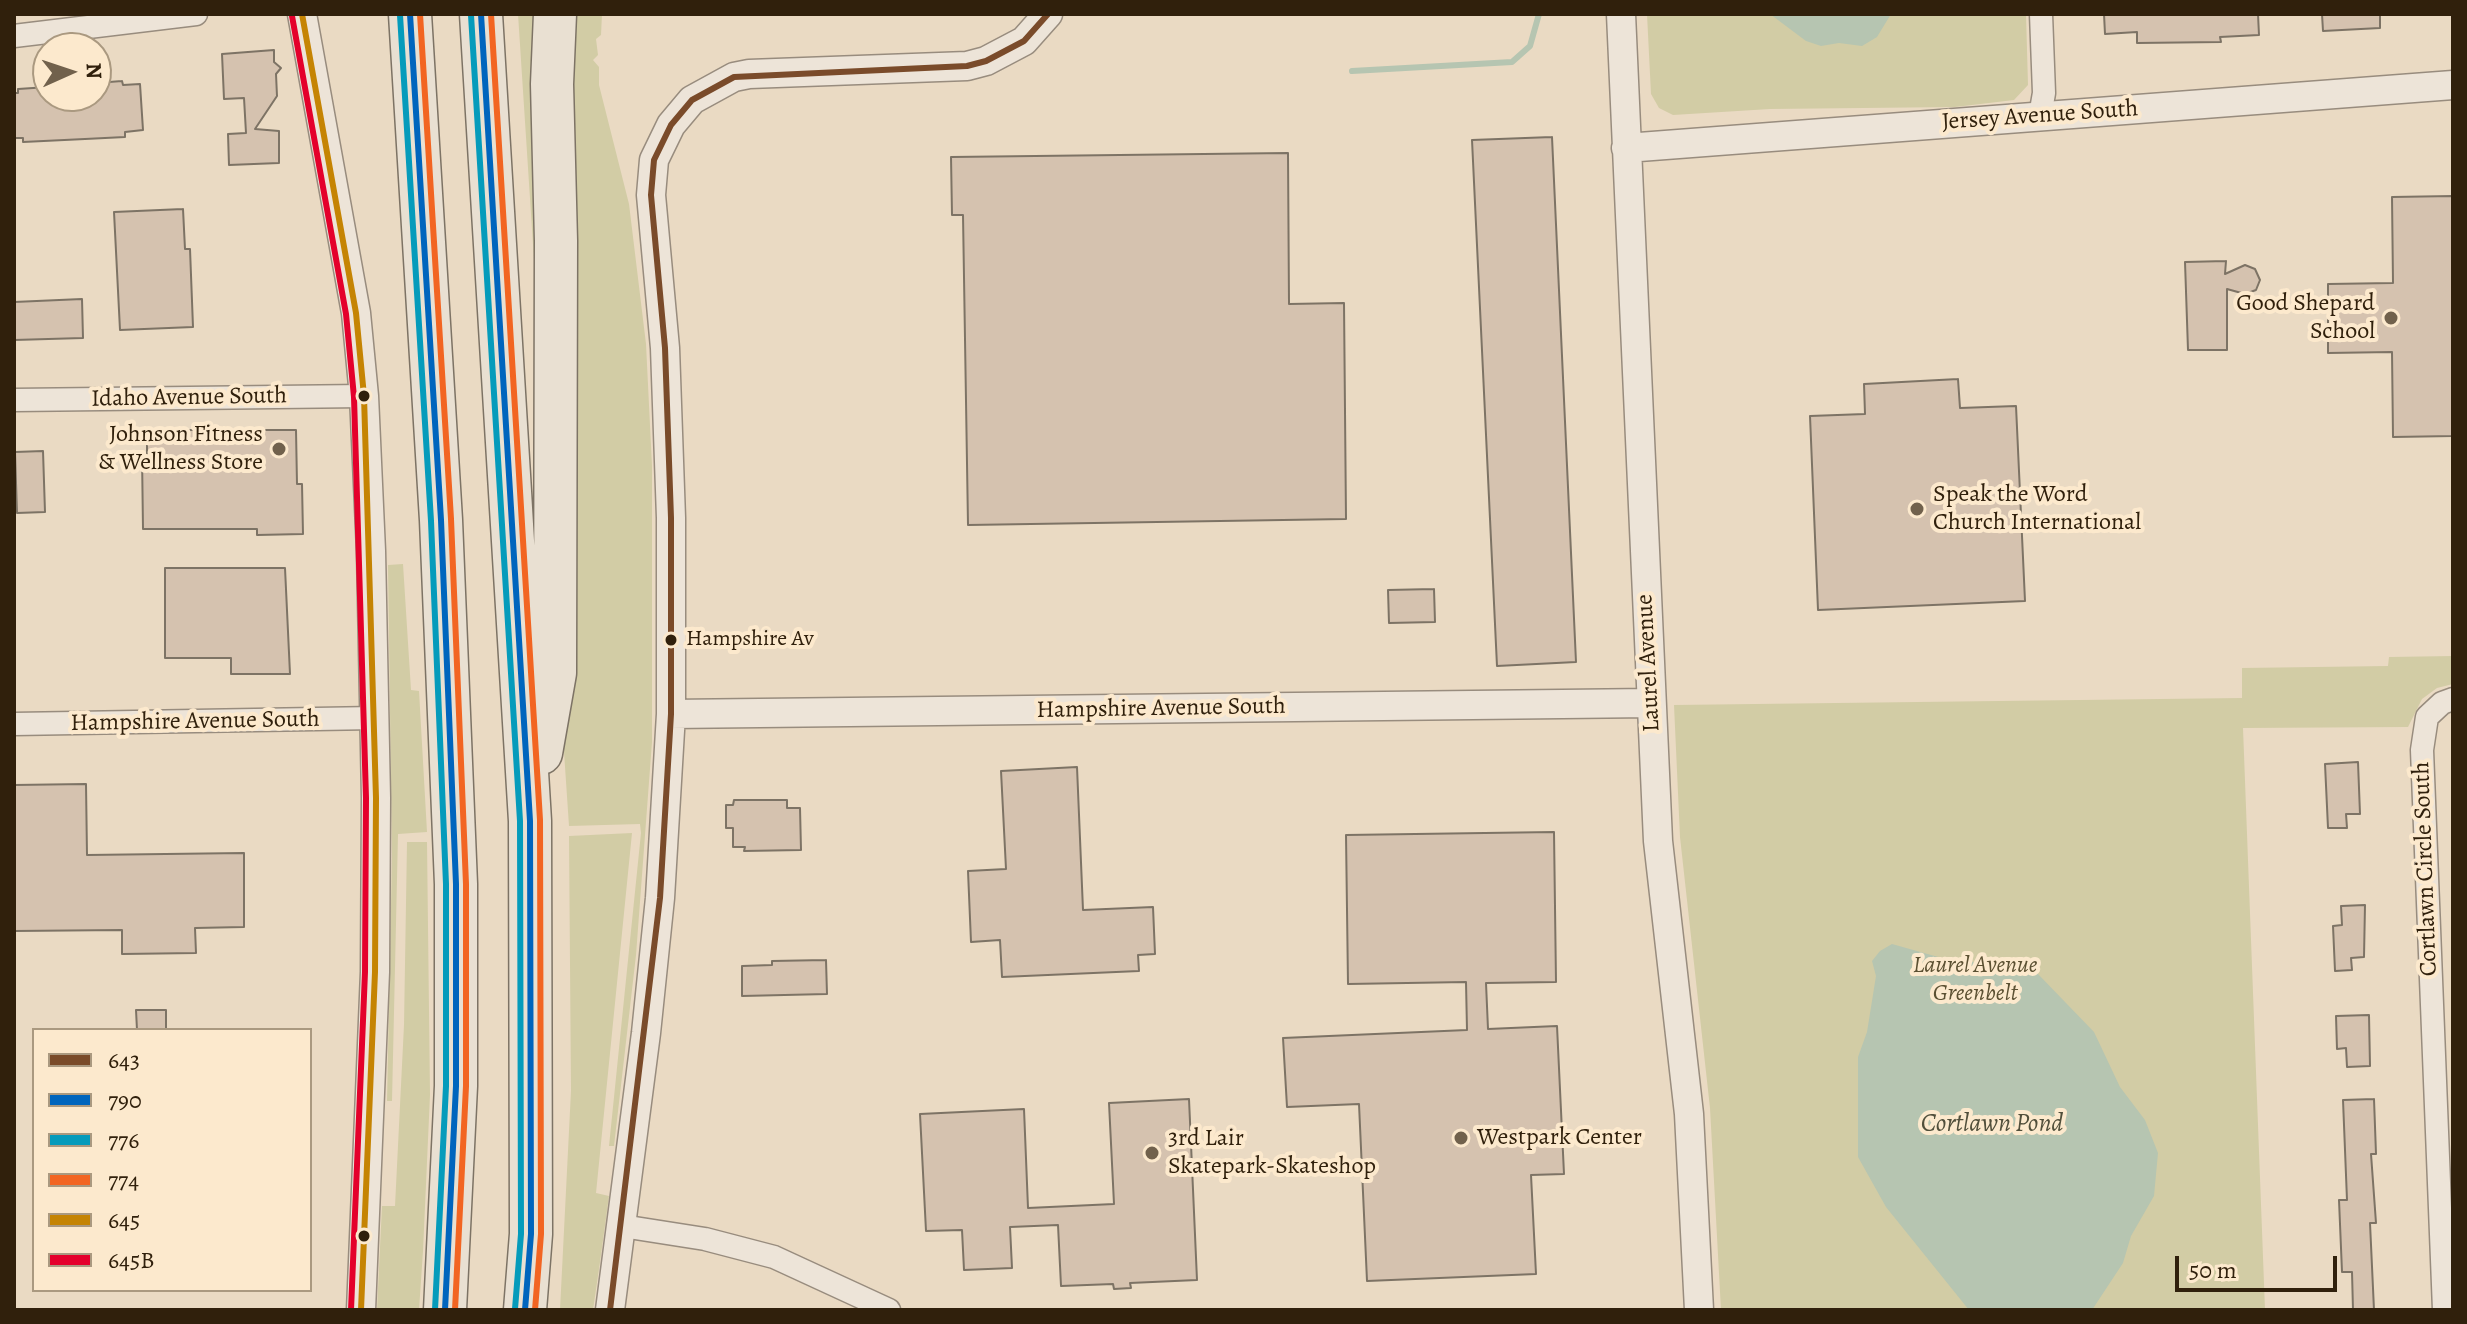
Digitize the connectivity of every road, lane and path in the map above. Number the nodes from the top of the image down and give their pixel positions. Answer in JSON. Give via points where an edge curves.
{"nodes":[{"id":1,"x":196,"y":14,"type":"edge"},
{"id":2,"x":302,"y":14,"type":"edge"},
{"id":3,"x":410,"y":14,"type":"edge"},
{"id":4,"x":481,"y":14,"type":"edge"},
{"id":5,"x":555,"y":14,"type":"edge"},
{"id":6,"x":1048,"y":14,"type":"edge"},
{"id":7,"x":1621,"y":14,"type":"edge"},
{"id":8,"x":2041,"y":14,"type":"edge"},
{"id":9,"x":14,"y":36,"type":"edge"},
{"id":10,"x":2453,"y":85,"type":"edge"},
{"id":11,"x":2040,"y":116,"type":"junction"},
{"id":12,"x":1626,"y":148,"type":"junction"},
{"id":13,"x":364,"y":396,"type":"junction"},
{"id":14,"x":14,"y":400,"type":"edge"},
{"id":15,"x":2453,"y":699,"type":"edge"},
{"id":16,"x":1651,"y":703,"type":"junction"},
{"id":17,"x":671,"y":714,"type":"junction"},
{"id":18,"x":376,"y":718,"type":"junction"},
{"id":19,"x":14,"y":724,"type":"edge"},
{"id":20,"x":530,"y":821,"type":"junction"},
{"id":21,"x":622,"y":1226,"type":"junction"},
{"id":22,"x":361,"y":1310,"type":"edge"},
{"id":23,"x":445,"y":1310,"type":"edge"},
{"id":24,"x":525,"y":1310,"type":"edge"},
{"id":25,"x":610,"y":1310,"type":"edge"},
{"id":26,"x":889,"y":1310,"type":"edge"},
{"id":27,"x":1699,"y":1310,"type":"edge"},
{"id":28,"x":2444,"y":1310,"type":"edge"}],
"edges":[{"from":1,"to":9,"type":"street"},
{"from":2,"to":13,"type":"street","via":[[344,232]]},
{"from":3,"to":23,"type":"highway","via":[[441,520],[456,884],[456,1086]]},
{"from":4,"to":20,"type":"highway"},
{"from":5,"to":20,"type":"highway","via":[[555,673]]},
{"from":6,"to":17,"type":"street","via":[[1024,41],[977,63],[749,74],[692,100],[661,140],[651,195],[669,445]]},
{"from":7,"to":12,"type":"street","name":"Laurel Avenue"},
{"from":8,"to":11,"type":"street"},
{"from":10,"to":11,"type":"street","name":"Jersey Avenue South"},
{"from":11,"to":12,"type":"street","name":"Jersey Avenue South"},
{"from":12,"to":16,"type":"street","name":"Laurel Avenue"},
{"from":13,"to":14,"type":"street","name":"Idaho Avenue South"},
{"from":13,"to":18,"type":"street"},
{"from":15,"to":28,"type":"street","name":"Cortlawn Circle South","via":[[2427,717],[2422,750]]},
{"from":16,"to":17,"type":"street","name":"Hampshire Avenue South"},
{"from":16,"to":27,"type":"street","name":"Laurel Avenue","via":[[1666,925],[1689,1114]]},
{"from":17,"to":21,"type":"street","via":[[660,898]]},
{"from":18,"to":19,"type":"street","name":"Hampshire Avenue South"},
{"from":18,"to":22,"type":"street","via":[[375,972]]},
{"from":20,"to":24,"type":"highway","via":[[531,1234]]},
{"from":21,"to":25,"type":"street"},
{"from":21,"to":26,"type":"street","via":[[774,1257]]}]}
